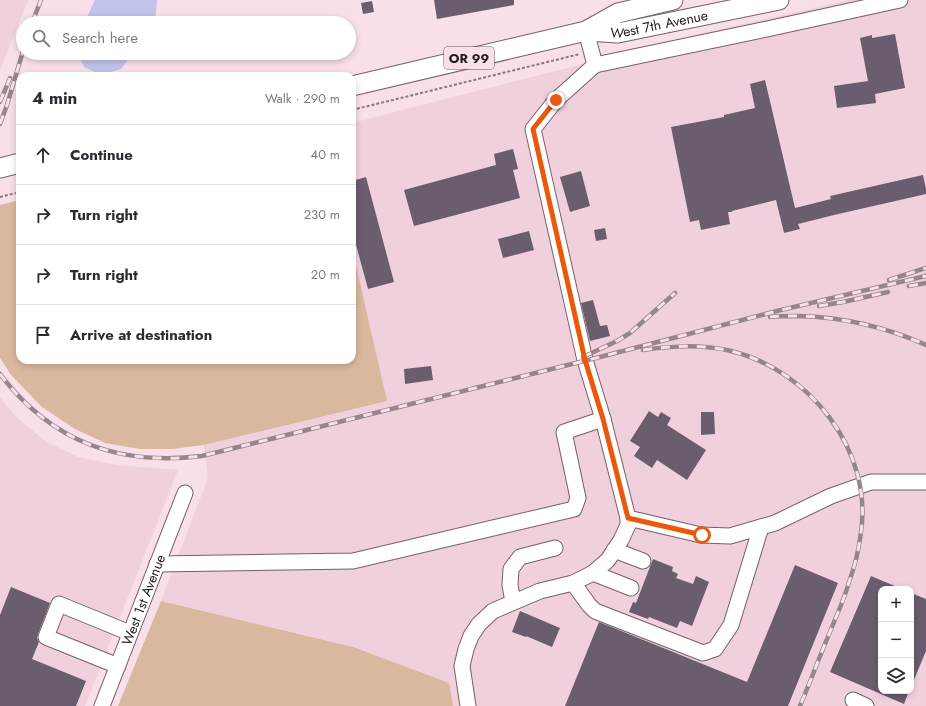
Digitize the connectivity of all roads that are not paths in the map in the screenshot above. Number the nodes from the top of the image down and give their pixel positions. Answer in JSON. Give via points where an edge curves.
{"nodes":[{"id":1,"x":673,"y":0,"type":"edge"},
{"id":2,"x":779,"y":0,"type":"edge"},
{"id":3,"x":900,"y":0,"type":"edge"},
{"id":4,"x":586,"y":31,"type":"junction"},
{"id":5,"x":595,"y":65,"type":"junction"},
{"id":6,"x":356,"y":85,"type":"edge"},
{"id":7,"x":16,"y":164,"type":"edge"},
{"id":8,"x":0,"y":168,"type":"edge"},
{"id":9,"x":603,"y":419,"type":"junction"},
{"id":10,"x":926,"y":482,"type":"edge"},
{"id":11,"x":185,"y":493,"type":"dead end"},
{"id":12,"x":628,"y":518,"type":"junction"},
{"id":13,"x":761,"y":527,"type":"junction"},
{"id":14,"x":555,"y":548,"type":"dead end"},
{"id":15,"x":614,"y":550,"type":"junction"},
{"id":16,"x":643,"y":561,"type":"dead end"},
{"id":17,"x":157,"y":564,"type":"junction"},
{"id":18,"x":593,"y":573,"type":"junction"},
{"id":19,"x":572,"y":583,"type":"junction"},
{"id":20,"x":631,"y":588,"type":"dead end"},
{"id":21,"x":513,"y":602,"type":"junction"},
{"id":22,"x":130,"y":633,"type":"junction"},
{"id":23,"x":118,"y":666,"type":"junction"},
{"id":24,"x":102,"y":706,"type":"edge"},
{"id":25,"x":468,"y":706,"type":"edge"}],
"edges":[{"from":1,"to":4,"type":"main road","number":"OR 99","via":[[618,13]]},
{"from":2,"to":4,"type":"main road","name":"West 7th Avenue","number":"OR 99","via":[[618,33]]},
{"from":3,"to":5,"type":"lane"},
{"from":4,"to":5,"type":"lane"},
{"from":4,"to":6,"type":"main road","number":"OR 99"},
{"from":5,"to":9,"type":"lane","via":[[556,100],[533,129],[585,360]]},
{"from":7,"to":8,"type":"main road"},
{"from":9,"to":12,"type":"lane"},
{"from":9,"to":17,"type":"lane","via":[[564,432],[578,498],[574,509],[353,561]]},
{"from":10,"to":13,"type":"lane","via":[[871,482],[831,496],[775,523]]},
{"from":11,"to":17,"type":"lane","name":"West 1st Avenue"},
{"from":12,"to":13,"type":"lane","via":[[702,535],[730,536]]},
{"from":12,"to":15,"type":"lane","via":[[628,525]]},
{"from":13,"to":19,"type":"lane","via":[[731,625],[715,649],[703,653],[595,611]]},
{"from":14,"to":21,"type":"lane","via":[[520,556],[511,569]]},
{"from":15,"to":16,"type":"lane"},
{"from":15,"to":18,"type":"lane","via":[[608,560]]},
{"from":17,"to":22,"type":"lane","name":"West 1st Avenue"},
{"from":18,"to":19,"type":"lane"},
{"from":18,"to":20,"type":"lane"},
{"from":19,"to":21,"type":"lane","via":[[540,591]]},
{"from":21,"to":25,"type":"lane","via":[[488,615],[479,624],[468,643],[462,666]]},
{"from":22,"to":23,"type":"lane","name":"West 1st Avenue"},
{"from":22,"to":23,"type":"lane","via":[[59,604],[46,637]]},
{"from":23,"to":24,"type":"lane","name":"West 1st Avenue"}]}
